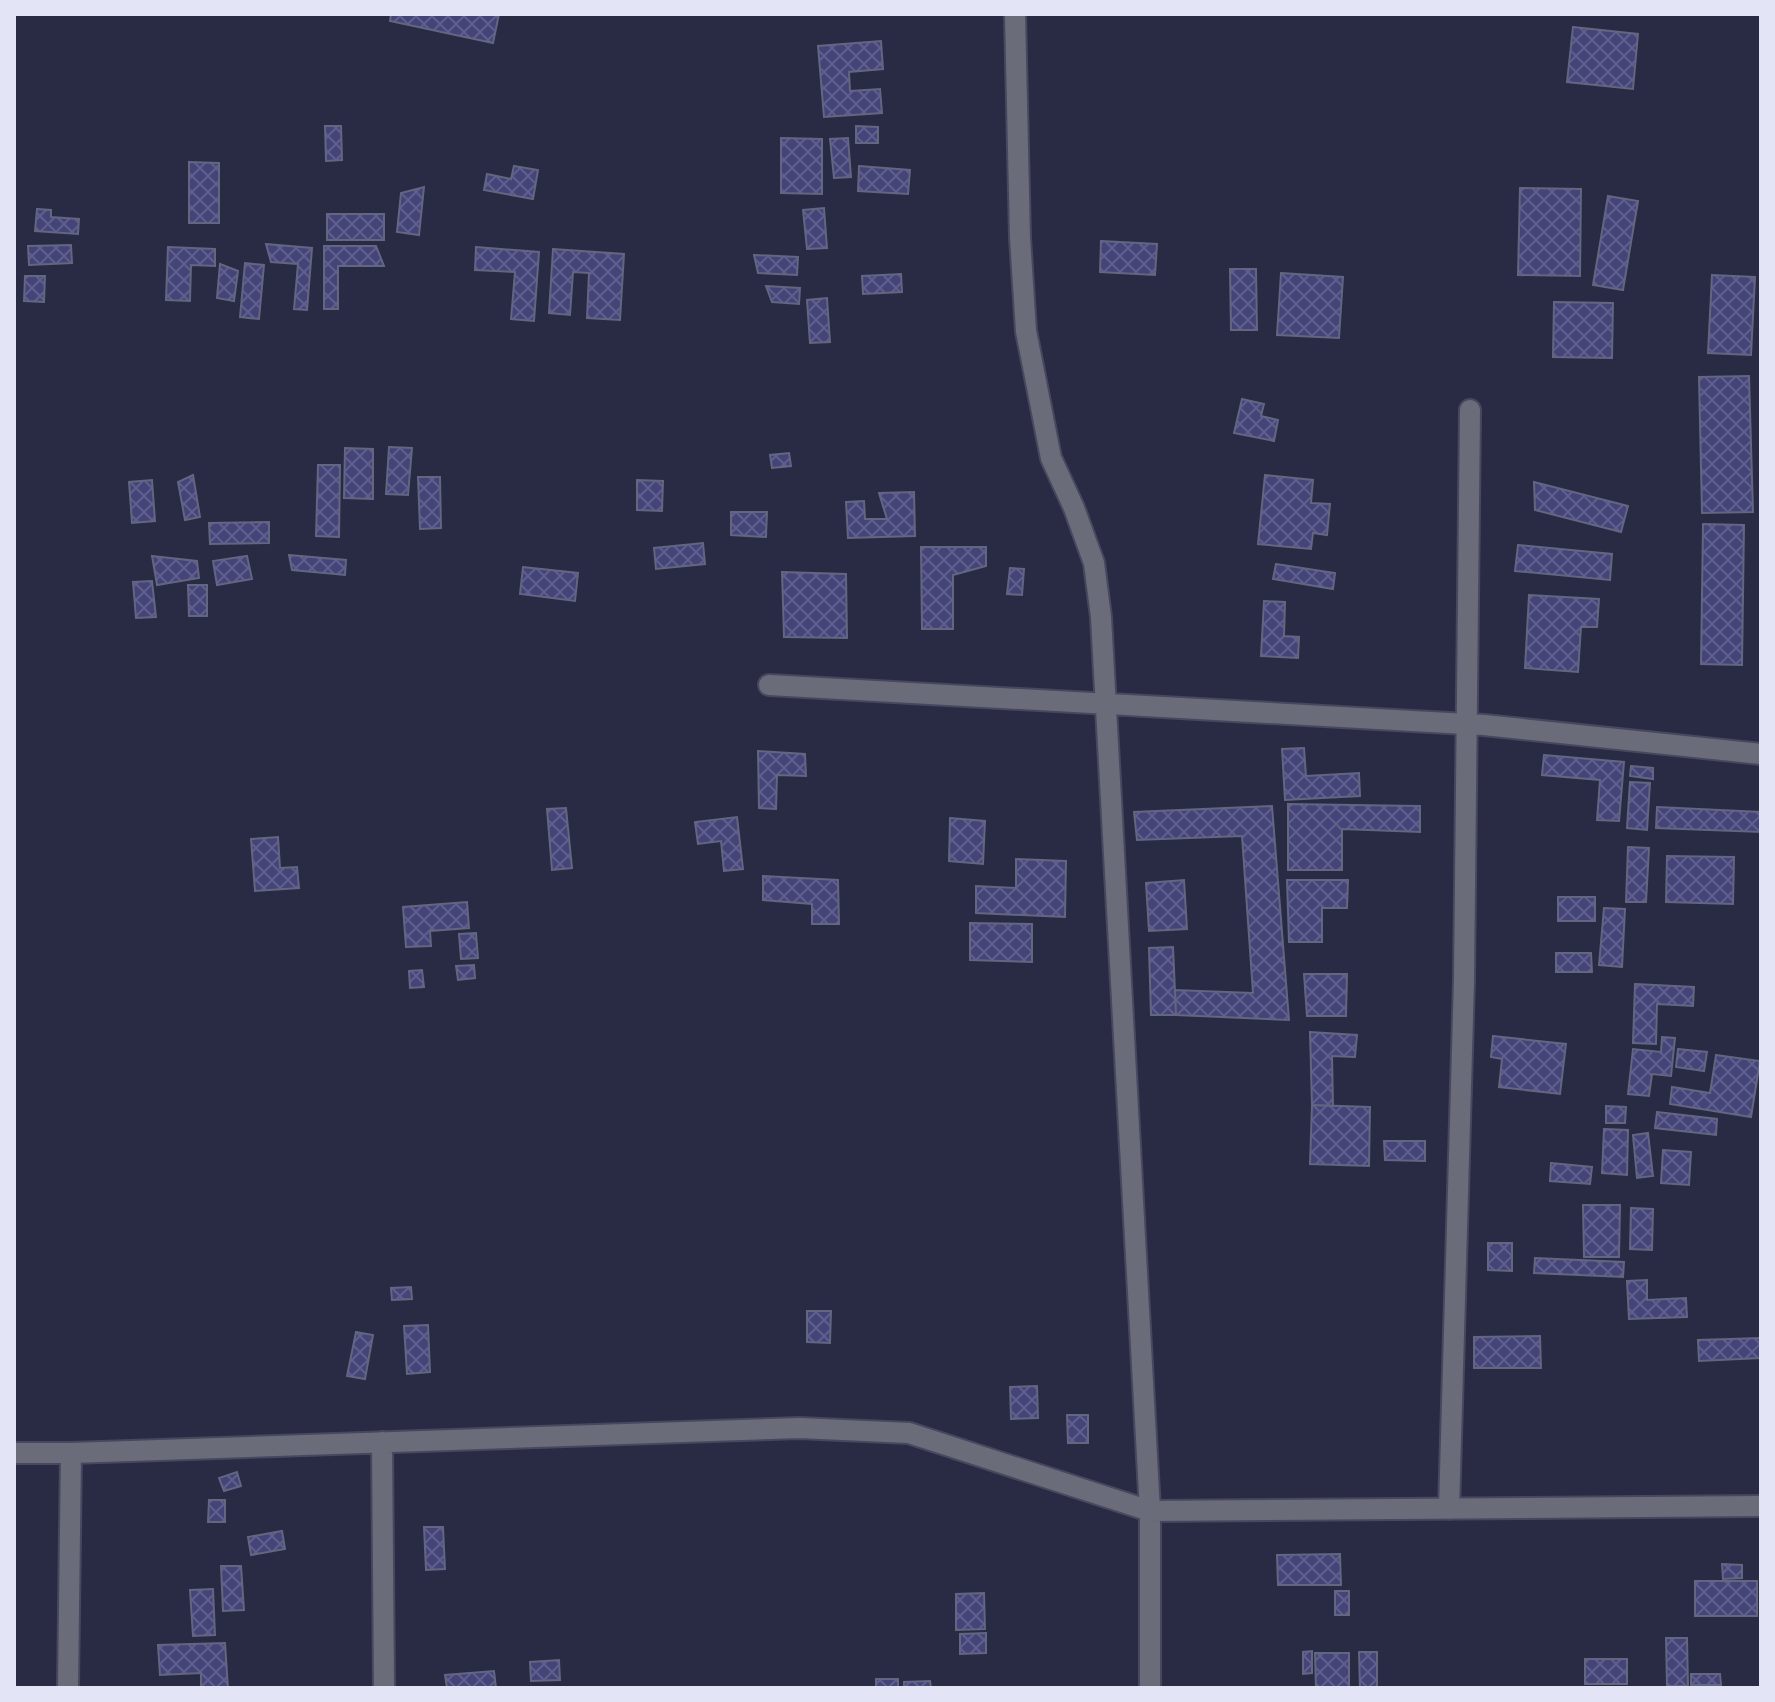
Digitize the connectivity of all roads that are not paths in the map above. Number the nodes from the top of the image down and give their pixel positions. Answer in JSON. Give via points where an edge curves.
{"nodes":[{"id":1,"x":1015,"y":14,"type":"edge"},
{"id":2,"x":1470,"y":410,"type":"dead end"},
{"id":3,"x":769,"y":685,"type":"dead end"},
{"id":4,"x":1106,"y":704,"type":"junction"},
{"id":5,"x":1465,"y":724,"type":"junction"},
{"id":6,"x":1761,"y":754,"type":"edge"},
{"id":7,"x":382,"y":1442,"type":"junction"},
{"id":8,"x":14,"y":1453,"type":"edge"},
{"id":9,"x":71,"y":1453,"type":"junction"},
{"id":10,"x":1761,"y":1506,"type":"edge"},
{"id":11,"x":1449,"y":1509,"type":"junction"},
{"id":12,"x":1150,"y":1511,"type":"junction"},
{"id":13,"x":68,"y":1688,"type":"edge"},
{"id":14,"x":384,"y":1688,"type":"edge"},
{"id":15,"x":1150,"y":1688,"type":"edge"}],
"edges":[{"from":1,"to":4,"type":"street","via":[[1026,331],[1051,458],[1094,563]]},
{"from":2,"to":5,"type":"street"},
{"from":3,"to":4,"type":"street"},
{"from":4,"to":5,"type":"street"},
{"from":4,"to":12,"type":"street"},
{"from":5,"to":6,"type":"street"},
{"from":5,"to":11,"type":"street","via":[[1464,980]]},
{"from":7,"to":9,"type":"street"},
{"from":7,"to":12,"type":"street","via":[[799,1428],[909,1433]]},
{"from":7,"to":14,"type":"street"},
{"from":8,"to":9,"type":"street"},
{"from":9,"to":13,"type":"street"},
{"from":10,"to":11,"type":"street"},
{"from":11,"to":12,"type":"street"},
{"from":12,"to":15,"type":"street"}]}
